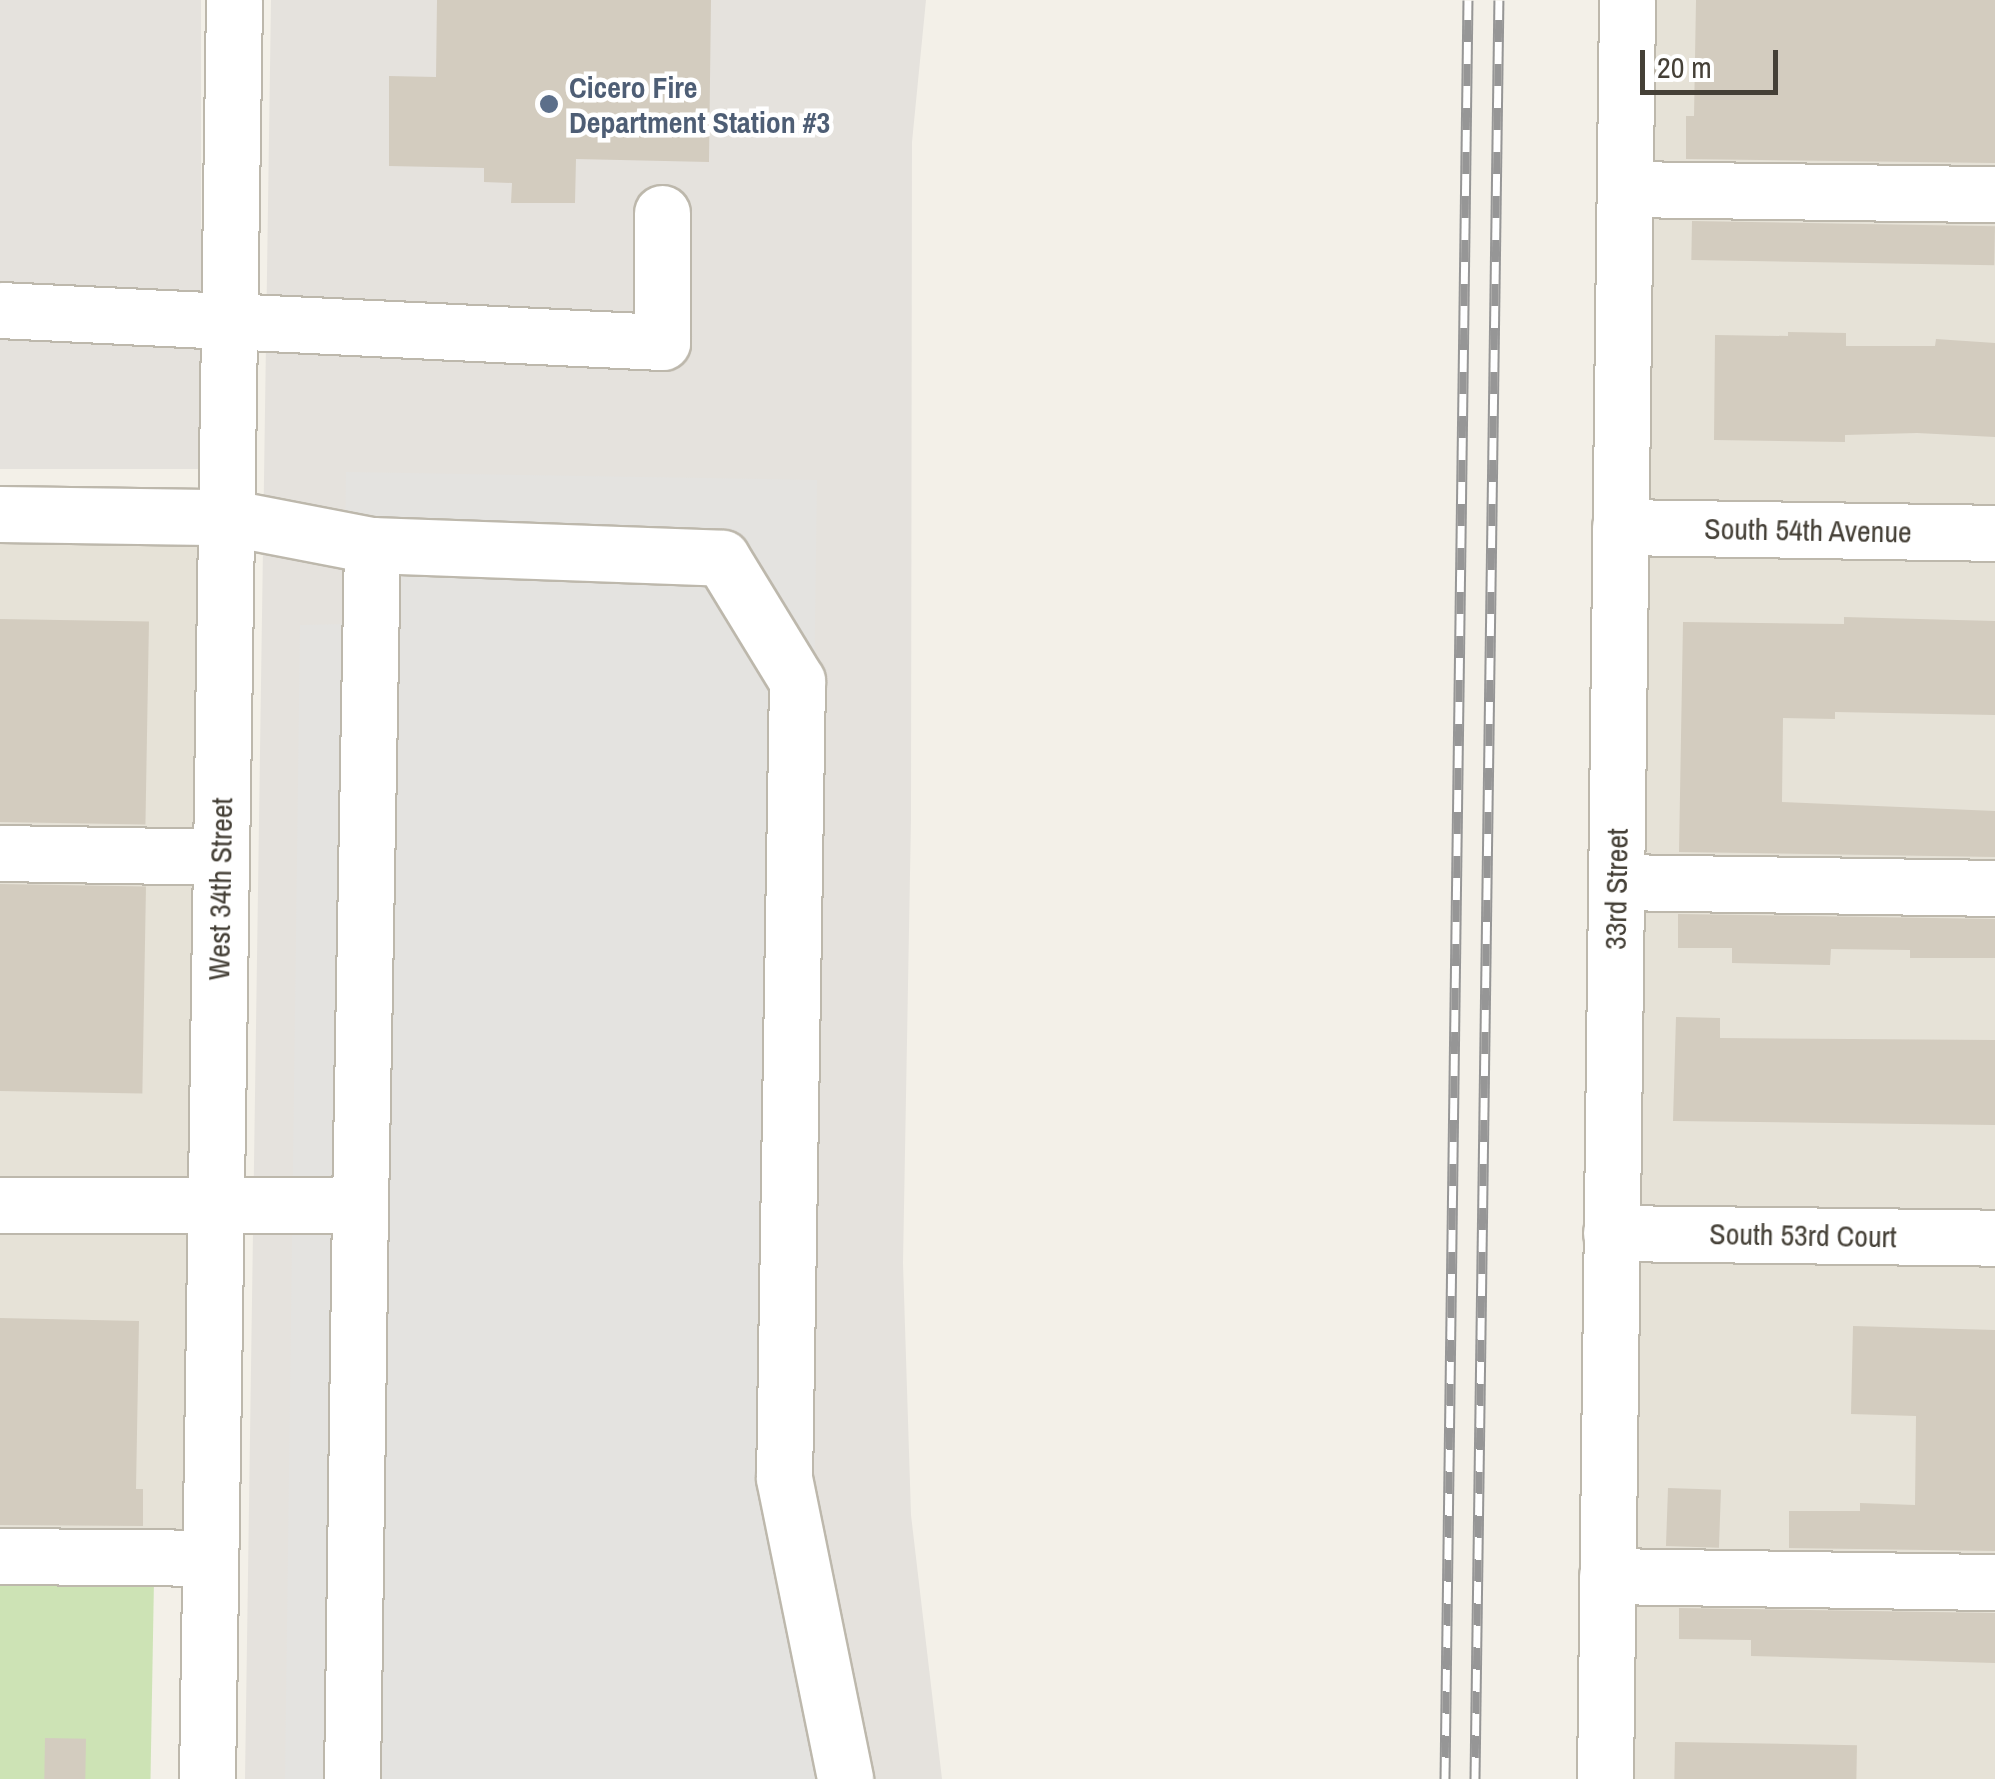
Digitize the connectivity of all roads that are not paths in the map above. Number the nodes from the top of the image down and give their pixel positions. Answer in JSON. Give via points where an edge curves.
{"nodes":[{"id":1,"x":234,"y":0,"type":"edge"},
{"id":2,"x":1627,"y":0,"type":"edge"},
{"id":3,"x":1625,"y":189,"type":"junction"},
{"id":4,"x":1995,"y":194,"type":"edge"},
{"id":5,"x":662,"y":213,"type":"dead end"},
{"id":6,"x":0,"y":310,"type":"edge"},
{"id":7,"x":229,"y":324,"type":"junction"},
{"id":8,"x":0,"y":514,"type":"edge"},
{"id":9,"x":226,"y":517,"type":"junction"},
{"id":10,"x":1620,"y":528,"type":"junction"},
{"id":11,"x":1995,"y":533,"type":"edge"},
{"id":12,"x":372,"y":545,"type":"junction"},
{"id":13,"x":0,"y":853,"type":"edge"},
{"id":14,"x":221,"y":857,"type":"junction"},
{"id":15,"x":1616,"y":882,"type":"junction"},
{"id":16,"x":1995,"y":888,"type":"edge"},
{"id":17,"x":0,"y":1204,"type":"edge"},
{"id":18,"x":360,"y":1206,"type":"junction"},
{"id":19,"x":216,"y":1207,"type":"junction"},
{"id":20,"x":1611,"y":1233,"type":"junction"},
{"id":21,"x":1995,"y":1238,"type":"edge"},
{"id":22,"x":0,"y":1556,"type":"edge"},
{"id":23,"x":210,"y":1558,"type":"junction"},
{"id":24,"x":1607,"y":1576,"type":"junction"},
{"id":25,"x":1995,"y":1582,"type":"edge"},
{"id":26,"x":206,"y":1779,"type":"edge"},
{"id":27,"x":352,"y":1779,"type":"edge"},
{"id":28,"x":845,"y":1779,"type":"edge"},
{"id":29,"x":1605,"y":1779,"type":"edge"}],
"edges":[{"from":1,"to":7,"type":"street","name":"West 34th Street"},
{"from":2,"to":3,"type":"street","name":"33rd Street"},
{"from":3,"to":4,"type":"street"},
{"from":3,"to":10,"type":"street","name":"33rd Street"},
{"from":5,"to":7,"type":"street","via":[[662,342]]},
{"from":6,"to":7,"type":"street"},
{"from":7,"to":9,"type":"street","name":"West 34th Street"},
{"from":8,"to":9,"type":"street"},
{"from":9,"to":12,"type":"street"},
{"from":9,"to":14,"type":"street","name":"West 34th Street"},
{"from":10,"to":11,"type":"street","name":"South 54th Avenue"},
{"from":10,"to":15,"type":"street","name":"33rd Street"},
{"from":12,"to":18,"type":"street"},
{"from":12,"to":28,"type":"street","via":[[722,558],[797,681],[784,1478]]},
{"from":13,"to":14,"type":"street"},
{"from":14,"to":19,"type":"street","name":"West 34th Street"},
{"from":15,"to":16,"type":"street"},
{"from":15,"to":20,"type":"street","name":"33rd Street"},
{"from":17,"to":19,"type":"street"},
{"from":18,"to":19,"type":"street"},
{"from":18,"to":27,"type":"street"},
{"from":19,"to":23,"type":"street","name":"West 34th Street"},
{"from":20,"to":21,"type":"street","name":"South 53rd Court"},
{"from":20,"to":24,"type":"street","name":"33rd Street"},
{"from":22,"to":23,"type":"street"},
{"from":23,"to":26,"type":"street","name":"West 34th Street"},
{"from":24,"to":25,"type":"street"},
{"from":24,"to":29,"type":"street","name":"33rd Street"}]}
